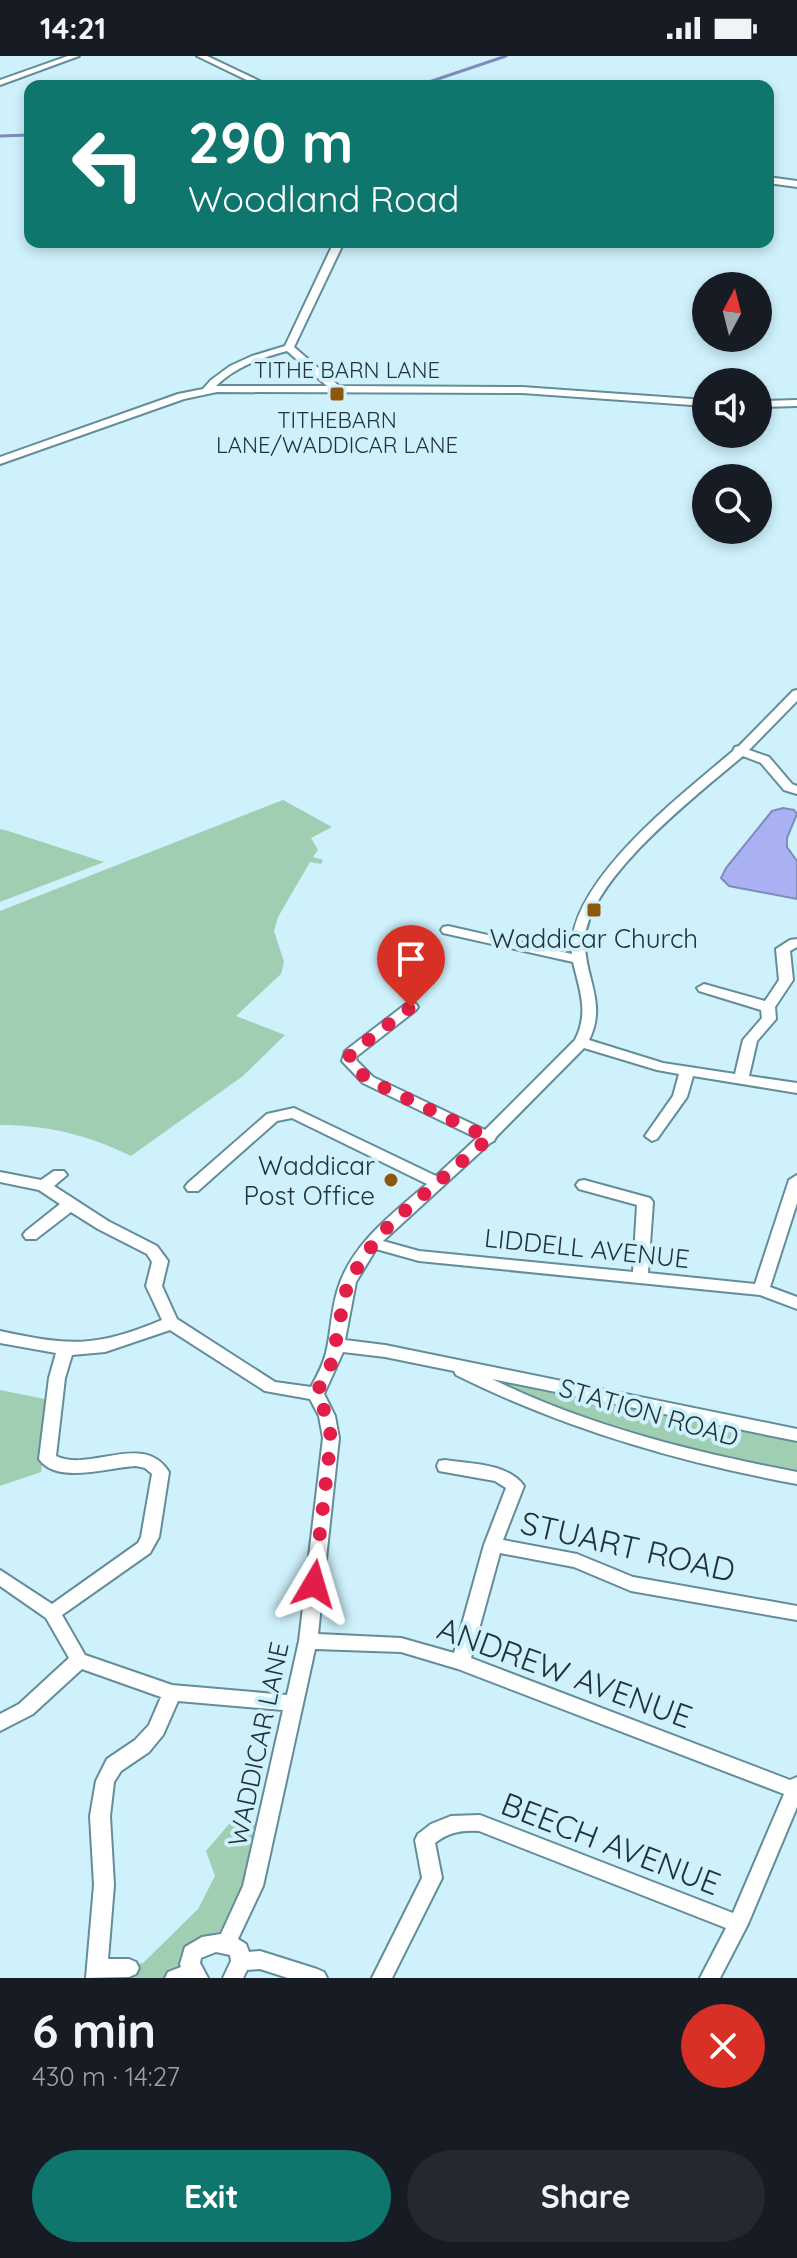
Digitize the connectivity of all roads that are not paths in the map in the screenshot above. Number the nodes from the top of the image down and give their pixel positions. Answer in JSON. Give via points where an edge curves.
{"nodes":[{"id":1,"x":75,"y":56,"type":"edge"},
{"id":2,"x":201,"y":56,"type":"edge"},
{"id":3,"x":253,"y":80,"type":"edge"},
{"id":4,"x":0,"y":83,"type":"edge"},
{"id":5,"x":774,"y":181,"type":"edge"},
{"id":6,"x":797,"y":184,"type":"edge"},
{"id":7,"x":336,"y":248,"type":"edge"},
{"id":8,"x":289,"y":348,"type":"junction"},
{"id":9,"x":207,"y":390,"type":"junction"},
{"id":10,"x":338,"y":391,"type":"junction"},
{"id":11,"x":692,"y":402,"type":"edge"},
{"id":12,"x":797,"y":403,"type":"edge"},
{"id":13,"x":772,"y":404,"type":"edge"},
{"id":14,"x":0,"y":461,"type":"edge"},
{"id":15,"x":797,"y":694,"type":"edge"},
{"id":16,"x":739,"y":750,"type":"junction"},
{"id":17,"x":797,"y":790,"type":"edge"},
{"id":18,"x":448,"y":930,"type":"dead end"},
{"id":19,"x":795,"y":943,"type":"dead end"},
{"id":20,"x":577,"y":959,"type":"junction"},
{"id":21,"x":704,"y":988,"type":"dead end"},
{"id":22,"x":411,"y":1007,"type":"dead end"},
{"id":23,"x":768,"y":1007,"type":"junction"},
{"id":24,"x":581,"y":1042,"type":"junction"},
{"id":25,"x":687,"y":1071,"type":"junction"},
{"id":26,"x":741,"y":1079,"type":"junction"},
{"id":27,"x":797,"y":1088,"type":"edge"},
{"id":28,"x":652,"y":1136,"type":"dead end"},
{"id":29,"x":489,"y":1138,"type":"junction"},
{"id":30,"x":59,"y":1175,"type":"dead end"},
{"id":31,"x":0,"y":1177,"type":"edge"},
{"id":32,"x":797,"y":1180,"type":"edge"},
{"id":33,"x":437,"y":1183,"type":"junction"},
{"id":34,"x":584,"y":1185,"type":"dead end"},
{"id":35,"x":43,"y":1186,"type":"junction"},
{"id":36,"x":193,"y":1187,"type":"dead end"},
{"id":37,"x":71,"y":1204,"type":"junction"},
{"id":38,"x":31,"y":1235,"type":"dead end"},
{"id":39,"x":373,"y":1243,"type":"junction"},
{"id":40,"x":640,"y":1277,"type":"junction"},
{"id":41,"x":761,"y":1290,"type":"junction"},
{"id":42,"x":797,"y":1303,"type":"edge"},
{"id":43,"x":171,"y":1323,"type":"junction"},
{"id":44,"x":0,"y":1337,"type":"edge"},
{"id":45,"x":336,"y":1345,"type":"junction"},
{"id":46,"x":65,"y":1352,"type":"junction"},
{"id":47,"x":447,"y":1364,"type":"junction"},
{"id":48,"x":316,"y":1394,"type":"junction"},
{"id":49,"x":797,"y":1435,"type":"edge"},
{"id":50,"x":445,"y":1466,"type":"dead end"},
{"id":51,"x":797,"y":1478,"type":"edge"},
{"id":52,"x":493,"y":1545,"type":"junction"},
{"id":53,"x":0,"y":1577,"type":"edge"},
{"id":54,"x":52,"y":1613,"type":"junction"},
{"id":55,"x":797,"y":1613,"type":"edge"},
{"id":56,"x":308,"y":1641,"type":"junction"},
{"id":57,"x":79,"y":1660,"type":"junction"},
{"id":58,"x":461,"y":1662,"type":"junction"},
{"id":59,"x":172,"y":1693,"type":"junction"},
{"id":60,"x":293,"y":1703,"type":"junction"},
{"id":61,"x":0,"y":1723,"type":"edge"},
{"id":62,"x":796,"y":1788,"type":"edge"},
{"id":63,"x":738,"y":1924,"type":"junction"},
{"id":64,"x":227,"y":1942,"type":"junction"},
{"id":65,"x":129,"y":1968,"type":"dead end"},
{"id":66,"x":237,"y":1970,"type":"edge"},
{"id":67,"x":97,"y":1973,"type":"edge"},
{"id":68,"x":189,"y":1976,"type":"edge"},
{"id":69,"x":317,"y":1978,"type":"edge"},
{"id":70,"x":382,"y":1978,"type":"edge"},
{"id":71,"x":710,"y":1978,"type":"edge"}],
"edges":[{"from":1,"to":4,"type":"street"},
{"from":2,"to":3,"type":"street"},
{"from":5,"to":6,"type":"street"},
{"from":7,"to":8,"type":"street"},
{"from":8,"to":9,"type":"street","via":[[255,358]]},
{"from":8,"to":10,"type":"street"},
{"from":9,"to":10,"type":"street","name":"TITHE BARN LANE"},
{"from":9,"to":14,"type":"street","name":"TITHE BARN LANE"},
{"from":10,"to":11,"type":"street","name":"TITHE BARN LANE","via":[[535,391]]},
{"from":12,"to":13,"type":"street"},
{"from":15,"to":16,"type":"street"},
{"from":16,"to":17,"type":"street","via":[[765,760]]},
{"from":16,"to":20,"type":"street","via":[[635,843],[584,917],[577,931]]},
{"from":18,"to":20,"type":"street"},
{"from":19,"to":23,"type":"street","via":[[783,949],[786,980]]},
{"from":20,"to":24,"type":"street","via":[[592,1007]]},
{"from":21,"to":23,"type":"street"},
{"from":22,"to":29,"type":"street","via":[[350,1054],[349,1061],[368,1080]]},
{"from":23,"to":26,"type":"street","via":[[769,1019],[750,1040]]},
{"from":24,"to":25,"type":"street"},
{"from":24,"to":29,"type":"street"},
{"from":25,"to":26,"type":"street"},
{"from":25,"to":28,"type":"street","via":[[680,1097]]},
{"from":26,"to":27,"type":"street"},
{"from":29,"to":33,"type":"street"},
{"from":30,"to":35,"type":"street"},
{"from":31,"to":35,"type":"street"},
{"from":32,"to":41,"type":"street"},
{"from":33,"to":36,"type":"street","via":[[294,1113],[272,1117]]},
{"from":33,"to":39,"type":"street"},
{"from":34,"to":40,"type":"street","via":[[645,1202]]},
{"from":35,"to":37,"type":"street"},
{"from":37,"to":38,"type":"street"},
{"from":37,"to":43,"type":"street","via":[[152,1250],[160,1261],[156,1298]]},
{"from":39,"to":40,"type":"street","name":"LIDDELL AVENUE","via":[[419,1256]]},
{"from":39,"to":45,"type":"street","via":[[352,1273]]},
{"from":40,"to":41,"type":"street","name":"LIDDELL AVENUE"},
{"from":41,"to":42,"type":"street","name":"LIDDELL AVENUE"},
{"from":43,"to":46,"type":"street","via":[[99,1349]]},
{"from":43,"to":48,"type":"street","via":[[271,1387]]},
{"from":44,"to":46,"type":"street"},
{"from":45,"to":47,"type":"street","name":"STATION ROAD"},
{"from":45,"to":48,"type":"street"},
{"from":46,"to":54,"type":"street","via":[[47,1459],[52,1464],[83,1465],[143,1462],[161,1472],[144,1548]]},
{"from":47,"to":49,"type":"street","name":"STATION ROAD"},
{"from":47,"to":51,"type":"street","name":"STATION ROAD","via":[[506,1395],[601,1431]]},
{"from":48,"to":56,"type":"street","name":"WADDICAR LANE","via":[[331,1438]]},
{"from":50,"to":52,"type":"street","via":[[499,1475],[515,1486]]},
{"from":52,"to":55,"type":"street","name":"STUART ROAD","via":[[577,1561],[631,1584]]},
{"from":52,"to":58,"type":"street"},
{"from":53,"to":54,"type":"street"},
{"from":54,"to":57,"type":"street"},
{"from":56,"to":58,"type":"street","name":"ANDREW AVENUE","via":[[401,1645]]},
{"from":56,"to":60,"type":"street","name":"WADDICAR LANE"},
{"from":57,"to":59,"type":"street"},
{"from":57,"to":61,"type":"street","via":[[26,1709]]},
{"from":58,"to":62,"type":"street","name":"ANDREW AVENUE"},
{"from":59,"to":60,"type":"street"},
{"from":59,"to":67,"type":"street","via":[[156,1730],[114,1765],[105,1781]]},
{"from":60,"to":64,"type":"street","name":"WADDICAR LANE","via":[[253,1886]]},
{"from":62,"to":63,"type":"street"},
{"from":63,"to":70,"type":"street","name":"BEECH AVENUE","via":[[480,1823],[460,1821],[438,1828],[425,1840],[432,1878]]},
{"from":63,"to":71,"type":"street"},
{"from":64,"to":66,"type":"street","via":[[238,1952]]},
{"from":64,"to":68,"type":"street","via":[[213,1941],[197,1949]]},
{"from":65,"to":67,"type":"street"},
{"from":66,"to":69,"type":"street","via":[[260,1960]]}]}
